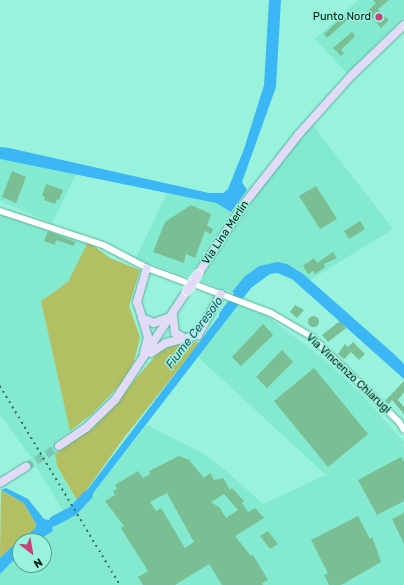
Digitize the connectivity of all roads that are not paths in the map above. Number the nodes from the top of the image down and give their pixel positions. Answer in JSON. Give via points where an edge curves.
{"nodes":[{"id":1,"x":404,"y":25,"type":"edge"},
{"id":2,"x":0,"y":211,"type":"edge"},
{"id":3,"x":147,"y":268,"type":"junction"},
{"id":4,"x":185,"y":282,"type":"dead end"},
{"id":5,"x":199,"y":286,"type":"dead end"},
{"id":6,"x":222,"y":294,"type":"junction"},
{"id":7,"x":173,"y":315,"type":"junction"},
{"id":8,"x":142,"y":318,"type":"junction"},
{"id":9,"x":186,"y":339,"type":"junction"},
{"id":10,"x":141,"y":364,"type":"junction"},
{"id":11,"x":404,"y":430,"type":"edge"},
{"id":12,"x":59,"y":446,"type":"tunnel mouth"},
{"id":13,"x":26,"y":467,"type":"tunnel mouth"},
{"id":14,"x":2,"y":481,"type":"edge"}],
"edges":[{"from":1,"to":7,"type":"main road","name":"Via Lina Merlin","bridge":true,"via":[[352,75],[298,134],[244,204]]},
{"from":2,"to":3,"type":"street","via":[[103,245]]},
{"from":3,"to":4,"type":"street"},
{"from":3,"to":8,"type":"main road","via":[[137,302]]},
{"from":5,"to":6,"type":"street","name":"Via Vincenzo Chiarugi"},
{"from":6,"to":9,"type":"main road","via":[[198,335]]},
{"from":6,"to":11,"type":"street","name":"Via Vincenzo Chiarugi","via":[[271,313],[312,337],[399,422]]},
{"from":7,"to":8,"type":"main road","via":[[154,323]]},
{"from":7,"to":9,"type":"main road","via":[[175,333]]},
{"from":7,"to":10,"type":"main road","name":"Via Lina Merlin"},
{"from":8,"to":10,"type":"main road","via":[[148,337]]},
{"from":9,"to":10,"type":"main road","via":[[158,347]]},
{"from":10,"to":12,"type":"main road","name":"Via Lina Merlin","via":[[101,415]]},
{"from":13,"to":14,"type":"main road"}]}
